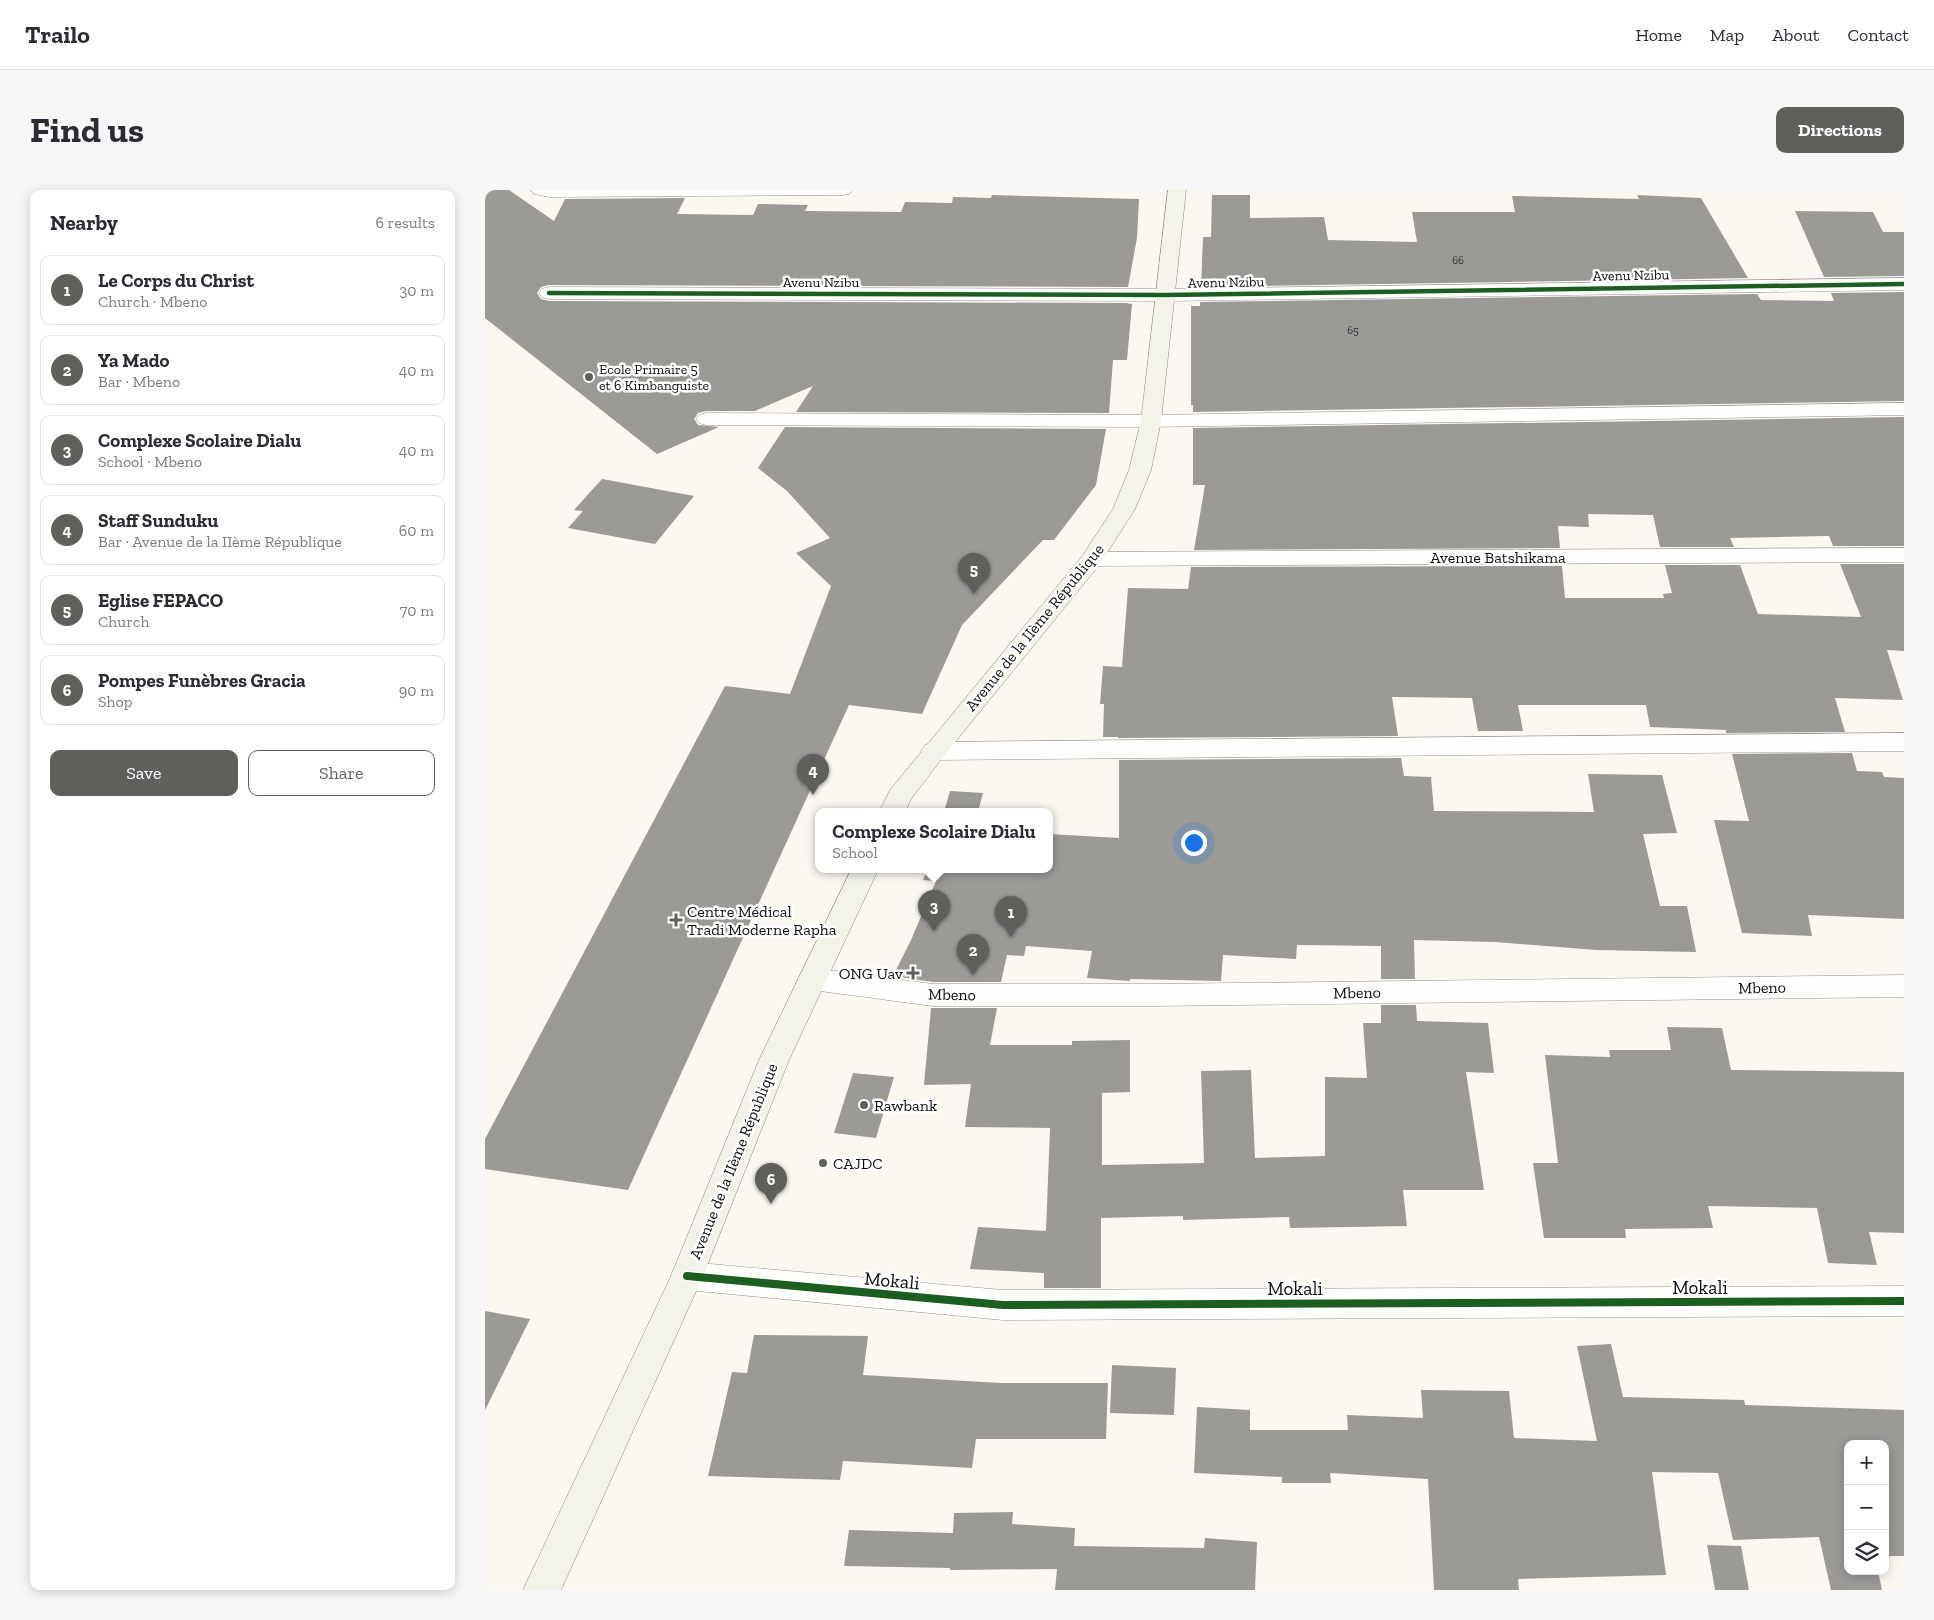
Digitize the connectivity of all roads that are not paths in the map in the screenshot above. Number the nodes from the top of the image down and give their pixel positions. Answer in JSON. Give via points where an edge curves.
{"nodes":[{"id":1,"x":540,"y":190,"type":"edge"},
{"id":2,"x":843,"y":190,"type":"edge"},
{"id":3,"x":1177,"y":190,"type":"edge"},
{"id":4,"x":1904,"y":284,"type":"edge"},
{"id":5,"x":549,"y":293,"type":"dead end"},
{"id":6,"x":1165,"y":296,"type":"junction"},
{"id":7,"x":1904,"y":409,"type":"edge"},
{"id":8,"x":705,"y":419,"type":"dead end"},
{"id":9,"x":1151,"y":421,"type":"junction"},
{"id":10,"x":1904,"y":555,"type":"edge"},
{"id":11,"x":1092,"y":559,"type":"junction"},
{"id":12,"x":1904,"y":742,"type":"edge"},
{"id":13,"x":934,"y":750,"type":"junction"},
{"id":14,"x":894,"y":808,"type":"edge"},
{"id":15,"x":863,"y":873,"type":"edge"},
{"id":16,"x":812,"y":979,"type":"junction"},
{"id":17,"x":1904,"y":986,"type":"edge"},
{"id":18,"x":687,"y":1276,"type":"junction"},
{"id":19,"x":1904,"y":1301,"type":"edge"},
{"id":20,"x":542,"y":1590,"type":"edge"}],
"edges":[{"from":1,"to":2,"type":"street"},
{"from":3,"to":6,"type":"street","name":"Avenue de la IIème République"},
{"from":4,"to":6,"type":"street","name":"Avenu Nzibu"},
{"from":5,"to":6,"type":"street","name":"Avenu Nzibu"},
{"from":6,"to":9,"type":"street","name":"Avenue de la IIème République"},
{"from":7,"to":9,"type":"street"},
{"from":8,"to":9,"type":"street"},
{"from":9,"to":11,"type":"street","name":"Avenue de la IIème République","via":[[1134,486],[1124,509]]},
{"from":10,"to":11,"type":"street","name":"Avenue Batshikama"},
{"from":11,"to":13,"type":"street","name":"Avenue de la IIème République"},
{"from":12,"to":13,"type":"street"},
{"from":13,"to":14,"type":"street","name":"Avenue de la IIème République","via":[[899,796]]},
{"from":15,"to":16,"type":"street","name":"Avenue de la IIème République"},
{"from":16,"to":17,"type":"street","name":"Mbeno","via":[[933,995]]},
{"from":16,"to":18,"type":"street","name":"Avenue de la IIème République","via":[[774,1060]]},
{"from":18,"to":19,"type":"street","name":"Mokali","via":[[1003,1305]]},
{"from":18,"to":20,"type":"street","name":"Avenue de la IIème République"}]}
